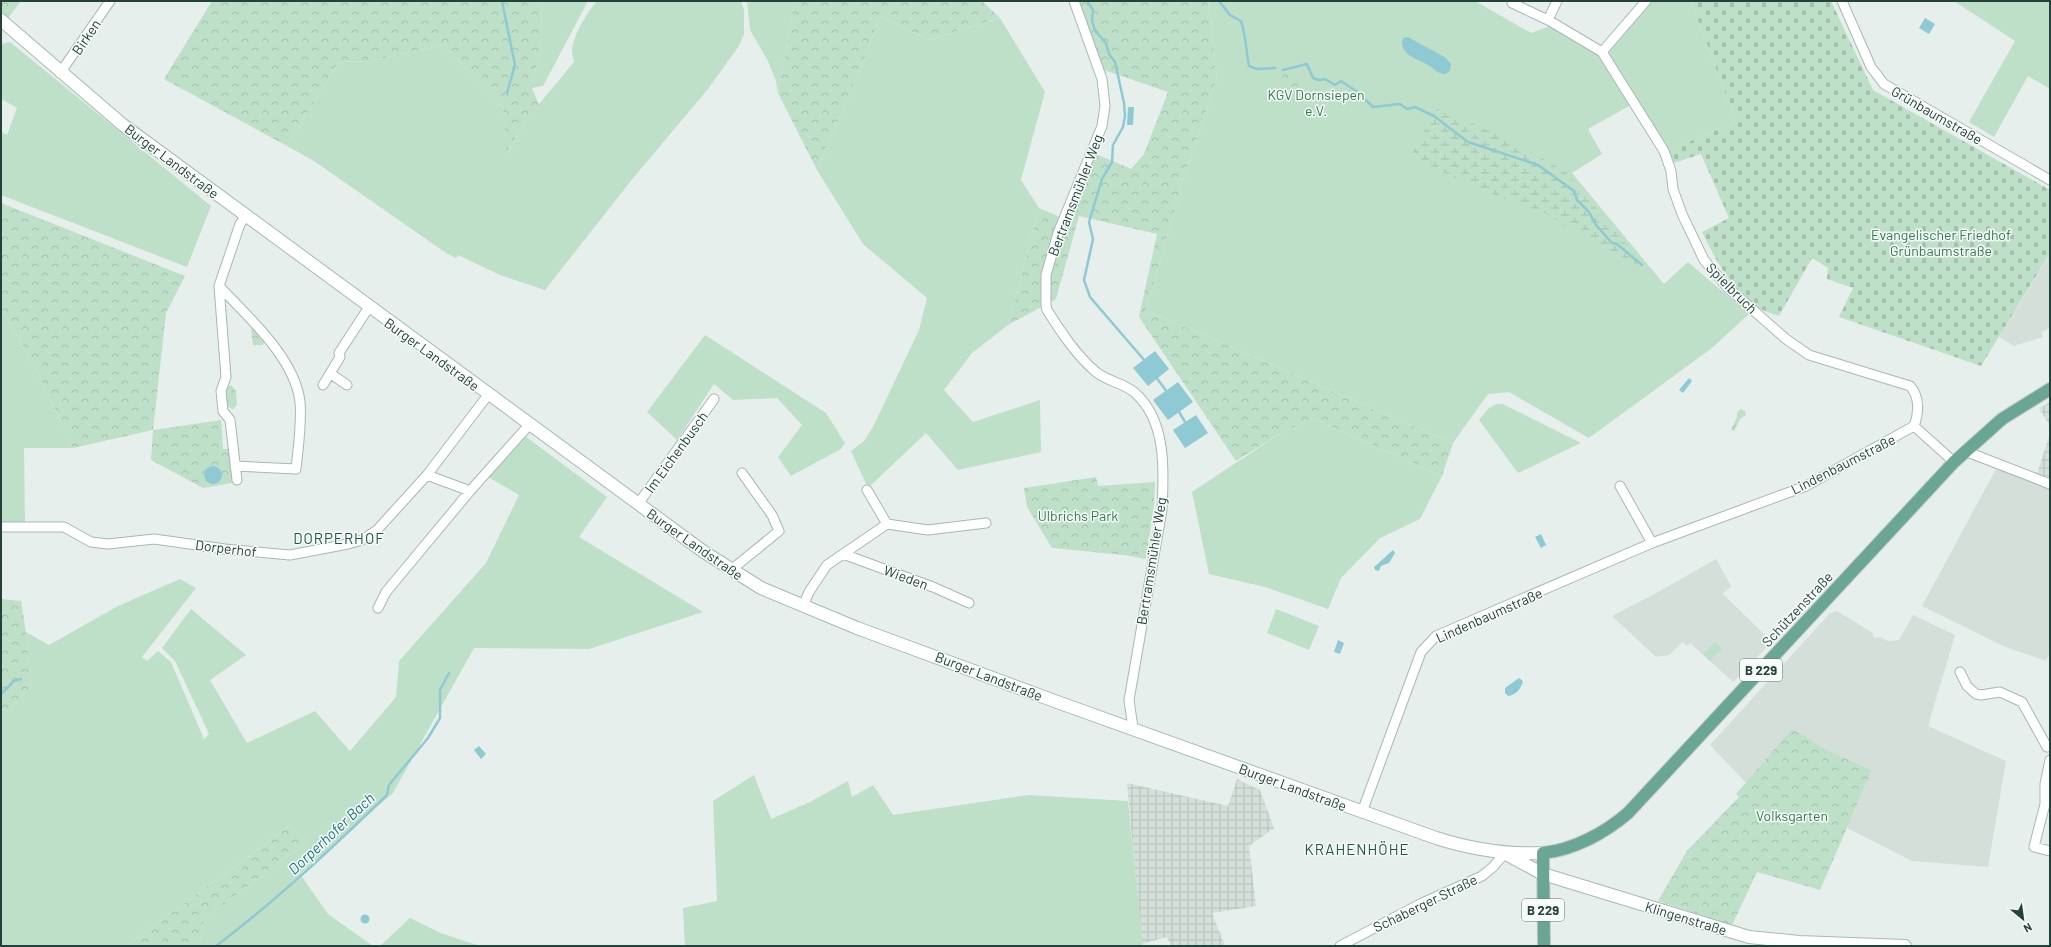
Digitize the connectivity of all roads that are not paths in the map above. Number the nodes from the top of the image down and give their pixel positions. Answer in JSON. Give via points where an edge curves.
{"nodes":[{"id":1,"x":110,"y":1,"type":"edge"},
{"id":2,"x":1074,"y":1,"type":"edge"},
{"id":3,"x":1558,"y":1,"type":"edge"},
{"id":4,"x":1646,"y":1,"type":"edge"},
{"id":5,"x":1842,"y":1,"type":"edge"},
{"id":6,"x":1512,"y":3,"type":"dead end"},
{"id":7,"x":1,"y":20,"type":"edge"},
{"id":8,"x":1548,"y":20,"type":"junction"},
{"id":9,"x":1602,"y":52,"type":"junction"},
{"id":10,"x":60,"y":73,"type":"junction"},
{"id":11,"x":2050,"y":180,"type":"edge"},
{"id":12,"x":245,"y":217,"type":"junction"},
{"id":13,"x":219,"y":286,"type":"junction"},
{"id":14,"x":368,"y":307,"type":"junction"},
{"id":15,"x":330,"y":374,"type":"junction"},
{"id":16,"x":323,"y":385,"type":"dead end"},
{"id":17,"x":347,"y":385,"type":"dead end"},
{"id":18,"x":2050,"y":388,"type":"edge"},
{"id":19,"x":488,"y":395,"type":"junction"},
{"id":20,"x":714,"y":399,"type":"dead end"},
{"id":21,"x":529,"y":425,"type":"junction"},
{"id":22,"x":1914,"y":426,"type":"junction"},
{"id":23,"x":1965,"y":452,"type":"junction"},
{"id":24,"x":1954,"y":462,"type":"junction"},
{"id":25,"x":235,"y":466,"type":"junction"},
{"id":26,"x":742,"y":473,"type":"dead end"},
{"id":27,"x":426,"y":475,"type":"junction"},
{"id":28,"x":237,"y":480,"type":"dead end"},
{"id":29,"x":2050,"y":484,"type":"edge"},
{"id":30,"x":1620,"y":486,"type":"dead end"},
{"id":31,"x":867,"y":490,"type":"dead end"},
{"id":32,"x":470,"y":491,"type":"junction"},
{"id":33,"x":638,"y":504,"type":"junction"},
{"id":34,"x":986,"y":523,"type":"dead end"},
{"id":35,"x":887,"y":524,"type":"junction"},
{"id":36,"x":1,"y":527,"type":"edge"},
{"id":37,"x":1652,"y":543,"type":"junction"},
{"id":38,"x":843,"y":554,"type":"junction"},
{"id":39,"x":731,"y":570,"type":"junction"},
{"id":40,"x":969,"y":603,"type":"dead end"},
{"id":41,"x":803,"y":606,"type":"junction"},
{"id":42,"x":378,"y":608,"type":"dead end"},
{"id":43,"x":1960,"y":672,"type":"dead end"},
{"id":44,"x":1133,"y":728,"type":"junction"},
{"id":45,"x":2049,"y":749,"type":"edge"},
{"id":46,"x":2050,"y":760,"type":"edge"},
{"id":47,"x":2047,"y":805,"type":"edge"},
{"id":48,"x":1362,"y":812,"type":"junction"},
{"id":49,"x":2050,"y":851,"type":"edge"},
{"id":50,"x":1505,"y":853,"type":"junction"},
{"id":51,"x":1543,"y":853,"type":"junction"},
{"id":52,"x":1543,"y":874,"type":"junction"},
{"id":53,"x":1763,"y":943,"type":"edge"},
{"id":54,"x":1340,"y":946,"type":"edge"},
{"id":55,"x":1544,"y":946,"type":"edge"},
{"id":56,"x":1905,"y":946,"type":"edge"}],
"edges":[{"from":1,"to":10,"type":"street","name":"Birken"},
{"from":2,"to":44,"type":"street","name":"Bertramsmühler Weg","via":[[1102,79],[1105,106],[1102,126],[1058,233],[1046,275],[1046,305],[1071,345],[1095,371],[1139,398],[1151,414],[1158,435],[1163,472],[1162,510],[1129,700]]},
{"from":3,"to":8,"type":"street"},
{"from":4,"to":9,"type":"street"},
{"from":5,"to":11,"type":"street","name":"Grünbaumstraße","via":[[1871,67],[1888,87]]},
{"from":6,"to":8,"type":"street","name":"Spielbruch"},
{"from":7,"to":10,"type":"main road","name":"Burger Landstraße"},
{"from":8,"to":9,"type":"street","name":"Spielbruch"},
{"from":9,"to":22,"type":"street","name":"Spielbruch","via":[[1666,157],[1682,214],[1704,260],[1732,292],[1782,336],[1809,355],[1910,386],[1916,394],[1917,403]]},
{"from":10,"to":12,"type":"main road","name":"Burger Landstraße","via":[[123,125]]},
{"from":12,"to":13,"type":"street","via":[[240,224]]},
{"from":12,"to":14,"type":"main road","name":"Burger Landstraße"},
{"from":13,"to":25,"type":"street","via":[[226,377],[221,391],[223,411],[230,420]]},
{"from":13,"to":25,"type":"street","via":[[284,360],[293,378],[300,404],[296,469]]},
{"from":14,"to":15,"type":"street","via":[[339,353],[340,357]]},
{"from":14,"to":19,"type":"main road","name":"Burger Landstraße"},
{"from":15,"to":16,"type":"street"},
{"from":15,"to":17,"type":"street"},
{"from":18,"to":23,"type":"main road","name":"Schützenstraße","number":"B 229","via":[[2002,419]]},
{"from":19,"to":21,"type":"main road","name":"Burger Landstraße"},
{"from":19,"to":27,"type":"street","name":"Dorperhof"},
{"from":20,"to":33,"type":"street","name":"Im Eichenbusch"},
{"from":21,"to":32,"type":"street"},
{"from":21,"to":33,"type":"main road","name":"Burger Landstraße"},
{"from":22,"to":24,"type":"street"},
{"from":22,"to":37,"type":"street","name":"Lindenbaumstraße","via":[[1806,486]]},
{"from":23,"to":24,"type":"main road","name":"Schützenstraße","number":"B 229"},
{"from":23,"to":29,"type":"street"},
{"from":24,"to":51,"type":"main road","name":"Schützenstraße","number":"B 229","via":[[1628,813],[1585,840],[1567,848]]},
{"from":25,"to":28,"type":"street"},
{"from":26,"to":39,"type":"street","via":[[772,515],[779,531]]},
{"from":27,"to":32,"type":"street"},
{"from":27,"to":36,"type":"street","name":"Dorperhof","via":[[369,536],[348,544],[290,555],[158,539],[108,544],[91,542],[64,526]]},
{"from":30,"to":37,"type":"street"},
{"from":31,"to":35,"type":"street"},
{"from":32,"to":42,"type":"street","via":[[386,592]]},
{"from":33,"to":39,"type":"main road","name":"Burger Landstraße"},
{"from":34,"to":35,"type":"street","via":[[928,530]]},
{"from":35,"to":38,"type":"street"},
{"from":37,"to":48,"type":"street","name":"Lindenbaumstraße","via":[[1431,640],[1419,656]]},
{"from":38,"to":40,"type":"street","name":"Wieden"},
{"from":38,"to":41,"type":"street","via":[[825,569],[808,592]]},
{"from":39,"to":41,"type":"main road","name":"Burger Landstraße","via":[[761,588]]},
{"from":41,"to":44,"type":"main road","name":"Burger Landstraße"},
{"from":43,"to":45,"type":"street","via":[[1967,686],[1976,694],[2000,692],[2022,702]]},
{"from":44,"to":48,"type":"main road","name":"Burger Landstraße"},
{"from":46,"to":47,"type":"street","via":[[2045,784]]},
{"from":47,"to":49,"type":"street","via":[[2034,847]]},
{"from":48,"to":50,"type":"main road","name":"Burger Landstraße","via":[[1451,843]]},
{"from":50,"to":51,"type":"main road","name":"Burger Landstraße"},
{"from":50,"to":52,"type":"main road","name":"Burger Landstraße"},
{"from":50,"to":54,"type":"street","name":"Schaberger Straße","via":[[1482,876],[1422,903]]},
{"from":51,"to":52,"type":"main road","number":"B 229"},
{"from":52,"to":53,"type":"main road","name":"Klingenstraße"},
{"from":52,"to":55,"type":"main road","number":"B 229"},
{"from":53,"to":56,"type":"main road","name":"Klingenstraße"}]}
